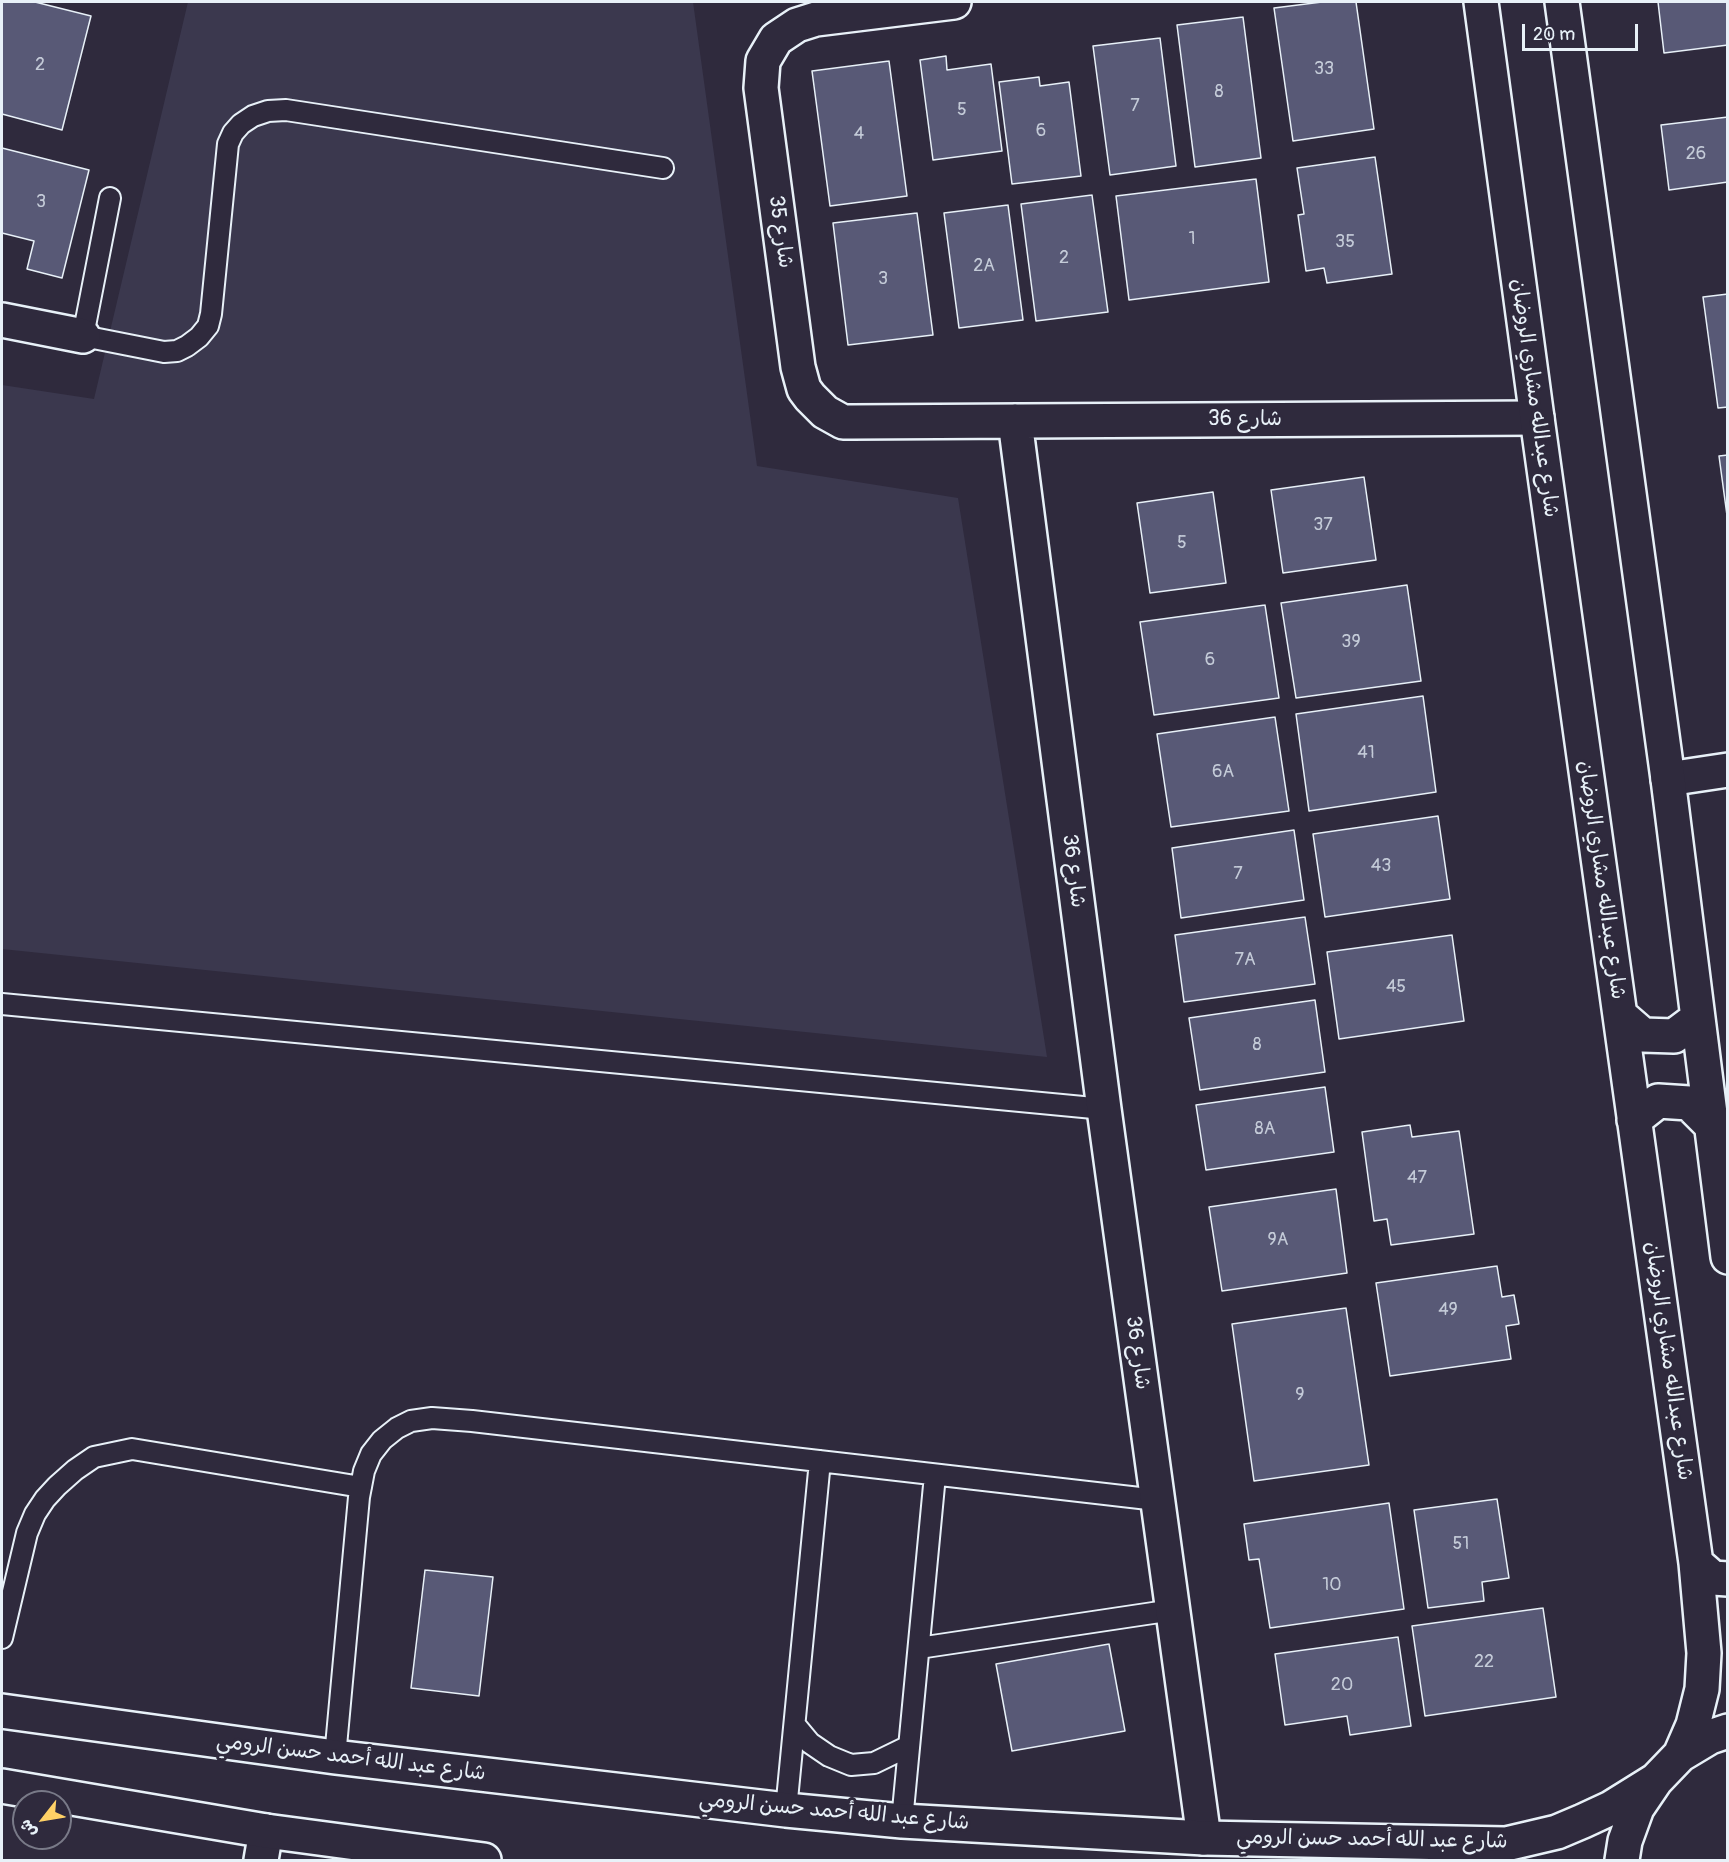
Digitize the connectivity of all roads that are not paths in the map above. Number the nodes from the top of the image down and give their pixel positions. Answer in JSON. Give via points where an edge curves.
{"nodes":[{"id":1,"x":954,"y":2,"type":"edge"},
{"id":2,"x":1481,"y":2,"type":"edge"},
{"id":3,"x":1562,"y":2,"type":"edge"},
{"id":4,"x":663,"y":168,"type":"dead end"},
{"id":5,"x":110,"y":198,"type":"dead end"},
{"id":6,"x":2,"y":320,"type":"edge"},
{"id":7,"x":83,"y":336,"type":"junction"},
{"id":8,"x":1537,"y":418,"type":"junction"},
{"id":9,"x":1015,"y":421,"type":"junction"},
{"id":10,"x":1728,"y":770,"type":"edge"},
{"id":11,"x":1668,"y":779,"type":"junction"},
{"id":12,"x":2,"y":1004,"type":"edge"},
{"id":13,"x":1620,"y":1015,"type":"junction"},
{"id":14,"x":1698,"y":1018,"type":"junction"},
{"id":15,"x":1104,"y":1109,"type":"junction"},
{"id":16,"x":1634,"y":1120,"type":"junction"},
{"id":17,"x":1710,"y":1124,"type":"junction"},
{"id":18,"x":1728,"y":1257,"type":"edge"},
{"id":19,"x":820,"y":1461,"type":"junction"},
{"id":20,"x":935,"y":1474,"type":"junction"},
{"id":21,"x":361,"y":1487,"type":"junction"},
{"id":22,"x":1157,"y":1500,"type":"junction"},
{"id":23,"x":1696,"y":1563,"type":"junction"},
{"id":24,"x":1728,"y":1579,"type":"edge"},
{"id":25,"x":1173,"y":1610,"type":"junction"},
{"id":26,"x":2,"y":1638,"type":"edge"},
{"id":27,"x":918,"y":1648,"type":"junction"},
{"id":28,"x":2,"y":1711,"type":"edge"},
{"id":29,"x":795,"y":1725,"type":"junction"},
{"id":30,"x":1728,"y":1731,"type":"edge"},
{"id":31,"x":909,"y":1746,"type":"junction"},
{"id":32,"x":1680,"y":1755,"type":"junction"},
{"id":33,"x":336,"y":1757,"type":"junction"},
{"id":34,"x":1656,"y":1780,"type":"junction"},
{"id":35,"x":2,"y":1786,"type":"edge"},
{"id":36,"x":786,"y":1810,"type":"junction"},
{"id":37,"x":902,"y":1821,"type":"junction"},
{"id":38,"x":1204,"y":1838,"type":"junction"},
{"id":39,"x":1462,"y":1844,"type":"junction"},
{"id":40,"x":263,"y":1846,"type":"edge"},
{"id":41,"x":484,"y":1860,"type":"edge"},
{"id":42,"x":1497,"y":1860,"type":"edge"},
{"id":43,"x":1622,"y":1860,"type":"edge"}],
"edges":[{"from":1,"to":9,"type":"street","name":"شارع 35","via":[[797,25],[776,39],[763,61],[760,88],[798,367],[810,398],[843,422]]},
{"from":2,"to":8,"type":"street","name":"شارع عبدالله مشاري الروضان"},
{"from":3,"to":11,"type":"street"},
{"from":4,"to":7,"type":"lane","via":[[286,110],[268,111],[240,124],[228,144],[211,314],[199,337],[177,351],[164,352]]},
{"from":5,"to":7,"type":"lane"},
{"from":6,"to":7,"type":"street"},
{"from":8,"to":9,"type":"street","name":"شارع 36"},
{"from":8,"to":13,"type":"street","name":"شارع عبدالله مشاري الروضان"},
{"from":9,"to":15,"type":"street","name":"شارع 36"},
{"from":10,"to":11,"type":"street"},
{"from":11,"to":14,"type":"street"},
{"from":12,"to":15,"type":"lane"},
{"from":13,"to":14,"type":"street","via":[[1643,1035],[1674,1036]]},
{"from":13,"to":16,"type":"street","name":"شارع عبدالله مشاري الروضان"},
{"from":14,"to":17,"type":"street"},
{"from":15,"to":22,"type":"street","name":"شارع 36"},
{"from":16,"to":17,"type":"street","via":[[1658,1101],[1668,1101],[1689,1103]]},
{"from":16,"to":23,"type":"street","name":"شارع عبدالله مشاري الروضان"},
{"from":17,"to":18,"type":"street"},
{"from":19,"to":20,"type":"lane"},
{"from":19,"to":21,"type":"lane","via":[[432,1418],[411,1421],[382,1440],[371,1455]]},
{"from":19,"to":29,"type":"lane"},
{"from":20,"to":22,"type":"lane"},
{"from":20,"to":27,"type":"lane"},
{"from":21,"to":26,"type":"lane","via":[[132,1449],[94,1457],[57,1486],[35,1514]]},
{"from":21,"to":33,"type":"lane"},
{"from":22,"to":25,"type":"street","name":"شارع 36"},
{"from":23,"to":24,"type":"street","via":[[1713,1578]]},
{"from":23,"to":32,"type":"street","name":"شارع عبدالله مشاري الروضان","via":[[1703,1642],[1702,1689]]},
{"from":25,"to":27,"type":"lane"},
{"from":25,"to":38,"type":"street","name":"شارع 36"},
{"from":27,"to":31,"type":"lane"},
{"from":28,"to":33,"type":"street","name":"شارع عبد الله أحمد حسن الرومي"},
{"from":29,"to":31,"type":"lane","via":[[828,1756],[851,1765],[874,1763]]},
{"from":29,"to":36,"type":"lane"},
{"from":30,"to":32,"type":"street"},
{"from":31,"to":37,"type":"lane"},
{"from":32,"to":34,"type":"street"},
{"from":33,"to":36,"type":"street","name":"شارع عبد الله أحمد حسن الرومي"},
{"from":34,"to":39,"type":"street","name":"شارع عبد الله أحمد حسن الرومي","via":[[1611,1808],[1557,1832],[1506,1844]]},
{"from":34,"to":43,"type":"street","via":[[1637,1808]]},
{"from":35,"to":40,"type":"street"},
{"from":36,"to":37,"type":"street","name":"شارع عبد الله أحمد حسن الرومي"},
{"from":37,"to":38,"type":"street","name":"شارع عبد الله أحمد حسن الرومي"},
{"from":38,"to":39,"type":"street","name":"شارع عبد الله أحمد حسن الرومي"},
{"from":39,"to":42,"type":"street"},
{"from":40,"to":41,"type":"street"}]}
